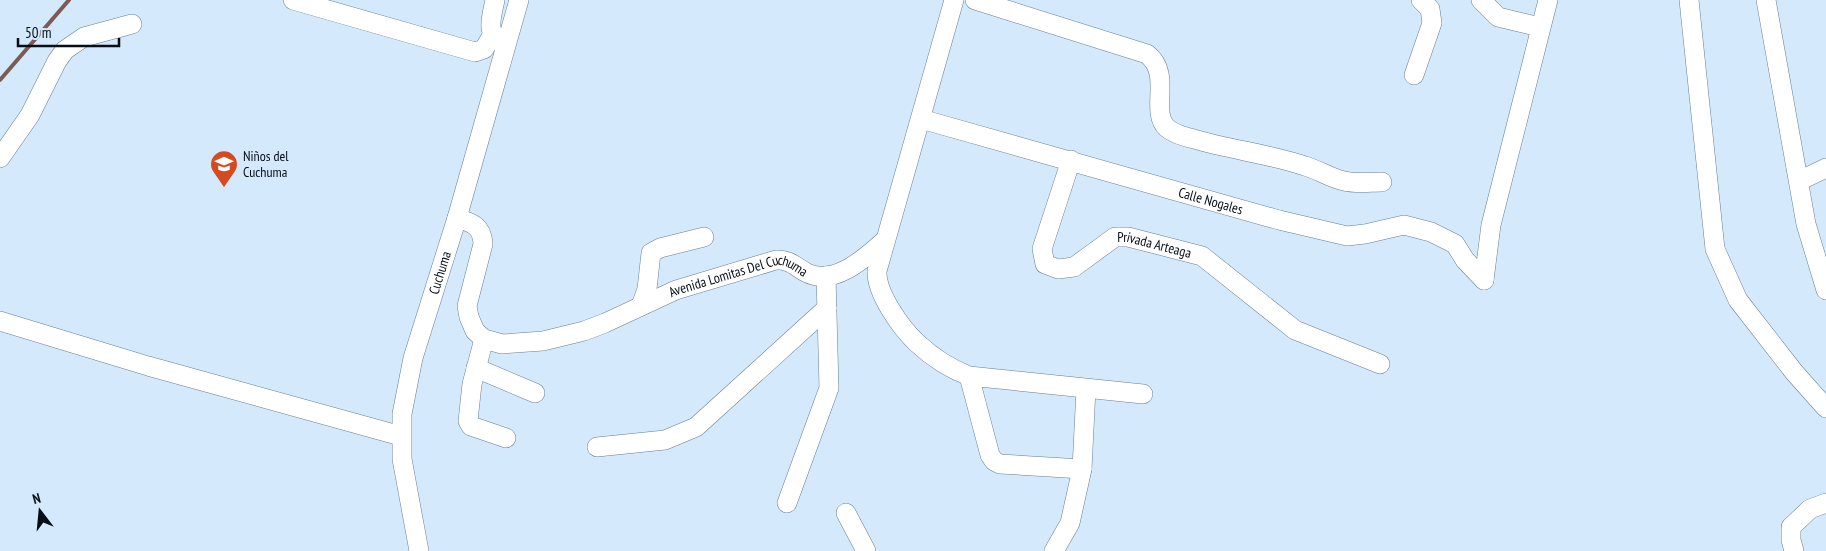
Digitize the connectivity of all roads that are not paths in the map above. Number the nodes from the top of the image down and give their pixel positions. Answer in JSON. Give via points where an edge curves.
{"nodes":[{"id":1,"x":293,"y":0,"type":"edge"},
{"id":2,"x":495,"y":0,"type":"edge"},
{"id":3,"x":519,"y":0,"type":"edge"},
{"id":4,"x":954,"y":0,"type":"edge"},
{"id":5,"x":975,"y":0,"type":"edge"},
{"id":6,"x":1420,"y":0,"type":"edge"},
{"id":7,"x":1481,"y":0,"type":"edge"},
{"id":8,"x":1548,"y":0,"type":"edge"},
{"id":9,"x":1689,"y":0,"type":"edge"},
{"id":10,"x":1766,"y":0,"type":"edge"},
{"id":11,"x":132,"y":24,"type":"dead end"},
{"id":12,"x":1540,"y":27,"type":"junction"},
{"id":13,"x":499,"y":41,"type":"junction"},
{"id":14,"x":1414,"y":74,"type":"dead end"},
{"id":15,"x":921,"y":119,"type":"junction"},
{"id":16,"x":0,"y":158,"type":"edge"},
{"id":17,"x":1071,"y":160,"type":"junction"},
{"id":18,"x":1826,"y":168,"type":"edge"},
{"id":19,"x":1799,"y":181,"type":"junction"},
{"id":20,"x":1382,"y":182,"type":"dead end"},
{"id":21,"x":457,"y":218,"type":"junction"},
{"id":22,"x":704,"y":237,"type":"dead end"},
{"id":23,"x":884,"y":241,"type":"junction"},
{"id":24,"x":826,"y":276,"type":"junction"},
{"id":25,"x":1826,"y":290,"type":"edge"},
{"id":26,"x":641,"y":306,"type":"junction"},
{"id":27,"x":826,"y":308,"type":"junction"},
{"id":28,"x":0,"y":321,"type":"edge"},
{"id":29,"x":484,"y":339,"type":"junction"},
{"id":30,"x":1380,"y":364,"type":"dead end"},
{"id":31,"x":476,"y":368,"type":"junction"},
{"id":32,"x":969,"y":376,"type":"junction"},
{"id":33,"x":1086,"y":389,"type":"junction"},
{"id":34,"x":535,"y":393,"type":"dead end"},
{"id":35,"x":1143,"y":394,"type":"dead end"},
{"id":36,"x":1826,"y":408,"type":"edge"},
{"id":37,"x":401,"y":436,"type":"junction"},
{"id":38,"x":506,"y":438,"type":"dead end"},
{"id":39,"x":597,"y":447,"type":"dead end"},
{"id":40,"x":1082,"y":469,"type":"junction"},
{"id":41,"x":787,"y":503,"type":"dead end"},
{"id":42,"x":1826,"y":503,"type":"edge"},
{"id":43,"x":846,"y":513,"type":"dead end"},
{"id":44,"x":420,"y":551,"type":"edge"},
{"id":45,"x":866,"y":551,"type":"edge"},
{"id":46,"x":1054,"y":551,"type":"edge"},
{"id":47,"x":1794,"y":551,"type":"edge"}],
"edges":[{"from":1,"to":13,"type":"street","via":[[475,52]]},
{"from":2,"to":13,"type":"street","via":[[490,30]]},
{"from":3,"to":13,"type":"street","name":"Cuchuma"},
{"from":4,"to":15,"type":"street"},
{"from":5,"to":20,"type":"street","via":[[1147,54],[1157,63],[1160,73],[1162,121],[1166,128],[1178,134],[1306,166],[1346,182]]},
{"from":6,"to":14,"type":"street","via":[[1430,8],[1432,23]]},
{"from":7,"to":12,"type":"street","via":[[1498,17]]},
{"from":8,"to":12,"type":"street"},
{"from":9,"to":36,"type":"street","via":[[1715,249],[1738,300]]},
{"from":10,"to":19,"type":"street"},
{"from":11,"to":16,"type":"street","via":[[84,37],[65,50],[30,115]]},
{"from":12,"to":17,"type":"street","name":"Calle Nogales","via":[[1492,225],[1484,280],[1455,244],[1431,232],[1404,225],[1347,236],[1279,220]]},
{"from":13,"to":21,"type":"street","name":"Cuchuma"},
{"from":15,"to":17,"type":"street","name":"Calle Nogales"},
{"from":15,"to":23,"type":"street"},
{"from":17,"to":30,"type":"street","name":"Privada Arteaga","via":[[1042,249],[1045,264],[1058,269],[1074,267],[1115,237],[1128,237],[1202,256],[1295,330]]},
{"from":18,"to":19,"type":"street"},
{"from":19,"to":25,"type":"street","via":[[1806,224]]},
{"from":21,"to":29,"type":"street","via":[[477,226],[483,237],[467,306],[471,325]]},
{"from":21,"to":37,"type":"street","name":"Cuchuma","via":[[414,358],[402,414]]},
{"from":22,"to":26,"type":"street","via":[[651,253],[647,289]]},
{"from":23,"to":24,"type":"street","name":"Avenida Lomitas Del Cuchuma","via":[[840,273]]},
{"from":23,"to":32,"type":"street","via":[[876,279],[882,295],[917,343]]},
{"from":24,"to":26,"type":"street","name":"Avenida Lomitas Del Cuchuma","via":[[812,275],[788,261],[776,260],[676,290]]},
{"from":24,"to":27,"type":"street"},
{"from":26,"to":29,"type":"street","name":"Avenida Lomitas Del Cuchuma","via":[[605,323],[562,337],[502,344]]},
{"from":27,"to":39,"type":"street","via":[[696,426],[665,440]]},
{"from":27,"to":41,"type":"street","via":[[828,388]]},
{"from":28,"to":37,"type":"street"},
{"from":29,"to":31,"type":"street"},
{"from":31,"to":34,"type":"street"},
{"from":31,"to":38,"type":"street","via":[[468,421],[472,426]]},
{"from":32,"to":33,"type":"street"},
{"from":32,"to":40,"type":"street","via":[[994,461]]},
{"from":33,"to":35,"type":"street"},
{"from":33,"to":40,"type":"street"},
{"from":37,"to":44,"type":"street","name":"Cuchuma","via":[[405,480]]},
{"from":40,"to":46,"type":"street","via":[[1070,523]]},
{"from":42,"to":47,"type":"street","via":[[1810,510],[1790,527]]},
{"from":43,"to":45,"type":"street"}]}
